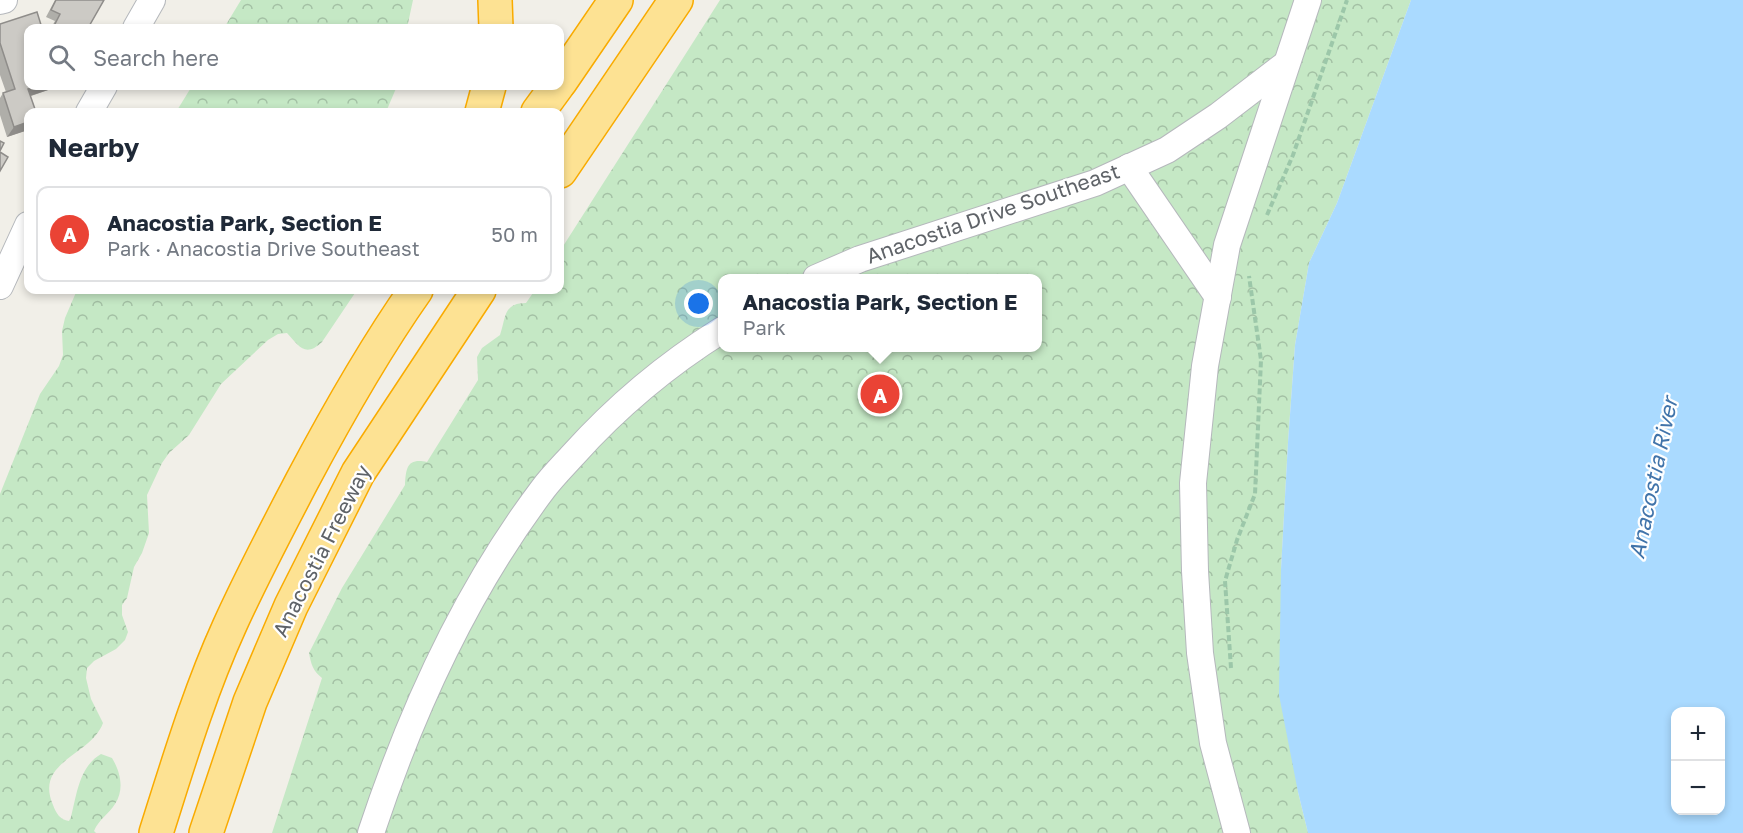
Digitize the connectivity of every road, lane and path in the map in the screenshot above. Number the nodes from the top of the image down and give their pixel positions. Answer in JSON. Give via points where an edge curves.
{"nodes":[{"id":1,"x":152,"y":0,"type":"edge"},
{"id":2,"x":495,"y":0,"type":"edge"},
{"id":3,"x":616,"y":0,"type":"edge"},
{"id":4,"x":676,"y":0,"type":"edge"},
{"id":5,"x":1308,"y":0,"type":"edge"},
{"id":6,"x":1347,"y":0,"type":"edge"},
{"id":7,"x":138,"y":24,"type":"edge"},
{"id":8,"x":496,"y":24,"type":"edge"},
{"id":9,"x":1286,"y":64,"type":"junction"},
{"id":10,"x":564,"y":76,"type":"edge"},
{"id":11,"x":102,"y":90,"type":"edge"},
{"id":12,"x":488,"y":90,"type":"edge"},
{"id":13,"x":554,"y":90,"type":"edge"},
{"id":14,"x":91,"y":108,"type":"edge"},
{"id":15,"x":483,"y":108,"type":"edge"},
{"id":16,"x":541,"y":108,"type":"edge"},
{"id":17,"x":564,"y":165,"type":"edge"},
{"id":18,"x":1129,"y":167,"type":"junction"},
{"id":19,"x":1263,"y":222,"type":"dead end"},
{"id":20,"x":15,"y":238,"type":"edge"},
{"id":21,"x":1248,"y":270,"type":"dead end"},
{"id":22,"x":827,"y":274,"type":"edge"},
{"id":23,"x":0,"y":286,"type":"edge"},
{"id":24,"x":403,"y":294,"type":"edge"},
{"id":25,"x":413,"y":294,"type":"edge"},
{"id":26,"x":476,"y":294,"type":"edge"},
{"id":27,"x":1218,"y":297,"type":"junction"},
{"id":28,"x":718,"y":333,"type":"edge"},
{"id":29,"x":384,"y":336,"type":"junction"},
{"id":30,"x":1231,"y":676,"type":"dead end"},
{"id":31,"x":156,"y":833,"type":"edge"},
{"id":32,"x":206,"y":833,"type":"edge"},
{"id":33,"x":371,"y":833,"type":"edge"},
{"id":34,"x":1237,"y":833,"type":"edge"}],
"edges":[{"from":1,"to":7,"type":"street"},
{"from":2,"to":8,"type":"highway"},
{"from":3,"to":10,"type":"highway"},
{"from":4,"to":17,"type":"highway"},
{"from":5,"to":9,"type":"street"},
{"from":6,"to":19,"type":"path","via":[[1293,155]]},
{"from":9,"to":18,"type":"street","name":"Anacostia Drive Southeast","via":[[1167,150]]},
{"from":9,"to":27,"type":"street","via":[[1227,245]]},
{"from":11,"to":14,"type":"street"},
{"from":12,"to":15,"type":"highway"},
{"from":13,"to":16,"type":"highway"},
{"from":18,"to":22,"type":"street","name":"Anacostia Drive Southeast","via":[[1095,183],[860,259]]},
{"from":18,"to":27,"type":"street"},
{"from":20,"to":23,"type":"street"},
{"from":21,"to":30,"type":"path","via":[[1261,360],[1255,494],[1225,581]]},
{"from":24,"to":29,"type":"highway"},
{"from":25,"to":29,"type":"highway"},
{"from":26,"to":32,"type":"highway","name":"Anacostia Freeway","via":[[358,473],[297,595],[250,702]]},
{"from":27,"to":34,"type":"street","via":[[1205,366],[1193,483],[1195,571],[1200,653],[1213,743]]},
{"from":28,"to":33,"type":"street","via":[[646,383],[544,488],[470,603],[435,672]]},
{"from":29,"to":31,"type":"highway","via":[[331,426],[228,628]]}]}
